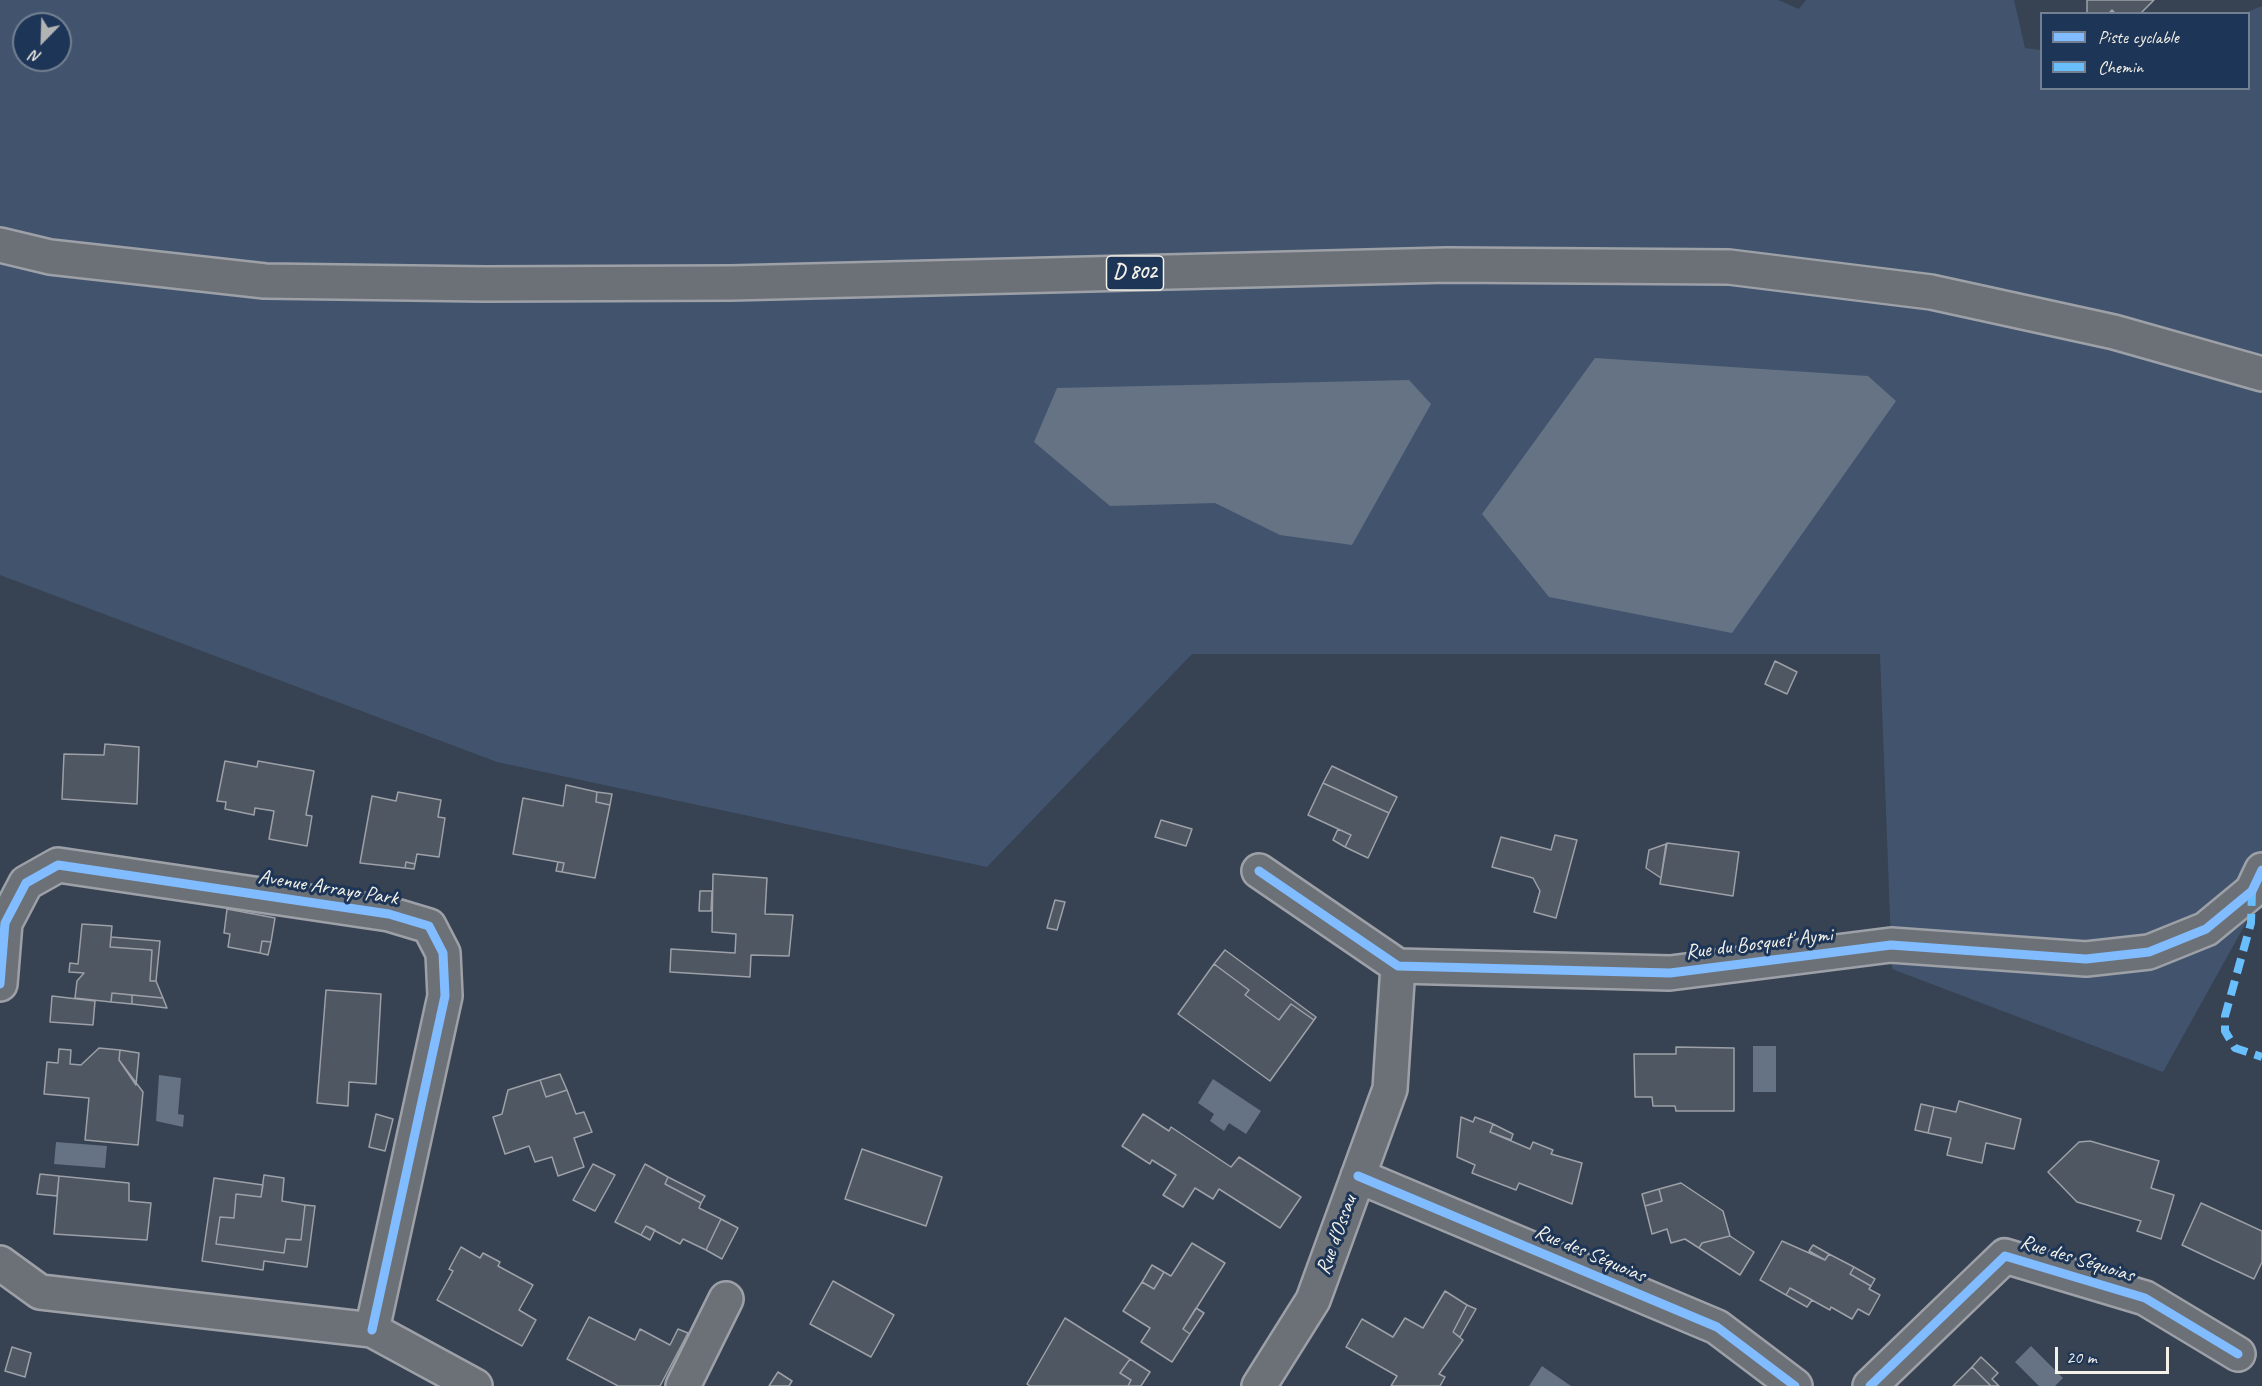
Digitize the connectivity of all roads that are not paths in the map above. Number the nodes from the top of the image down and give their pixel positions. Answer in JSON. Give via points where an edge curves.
{"nodes":[{"id":1,"x":0,"y":245,"type":"edge"},
{"id":2,"x":2262,"y":374,"type":"edge"},
{"id":3,"x":2262,"y":870,"type":"edge"},
{"id":4,"x":1259,"y":871,"type":"dead end"},
{"id":5,"x":1398,"y":966,"type":"junction"},
{"id":6,"x":0,"y":984,"type":"edge"},
{"id":7,"x":1358,"y":1176,"type":"junction"},
{"id":8,"x":0,"y":1263,"type":"edge"},
{"id":9,"x":726,"y":1299,"type":"dead end"},
{"id":10,"x":372,"y":1330,"type":"junction"},
{"id":11,"x":2238,"y":1354,"type":"dead end"},
{"id":12,"x":475,"y":1386,"type":"edge"},
{"id":13,"x":683,"y":1386,"type":"edge"},
{"id":14,"x":1259,"y":1386,"type":"edge"},
{"id":15,"x":1795,"y":1386,"type":"edge"},
{"id":16,"x":1870,"y":1386,"type":"edge"}],
"edges":[{"from":1,"to":2,"type":"street","number":"D 802","via":[[50,257],[265,281],[485,284],[731,283],[1447,265],[1729,267],[1930,292],[2114,332]]},
{"from":3,"to":5,"type":"street","name":"Rue du Bosquet' Aymi","via":[[2252,891],[2206,930],[2149,951],[2086,959],[1891,945],[1670,973]]},
{"from":4,"to":5,"type":"street"},
{"from":5,"to":7,"type":"street","name":"Rue d'Ossau","via":[[1390,1089]]},
{"from":6,"to":10,"type":"street","name":"Avenue Arrayo Park","via":[[5,923],[26,883],[58,865],[389,914],[429,926],[443,953],[446,996]]},
{"from":7,"to":14,"type":"street","name":"Rue d'Ossau","via":[[1313,1300]]},
{"from":7,"to":15,"type":"street","name":"Rue des Séquoias","via":[[1717,1327]]},
{"from":8,"to":10,"type":"street","via":[[40,1292]]},
{"from":9,"to":13,"type":"street"},
{"from":10,"to":12,"type":"street"},
{"from":11,"to":16,"type":"street","name":"Rue des Séquoias","via":[[2145,1298],[2005,1256]]}]}
